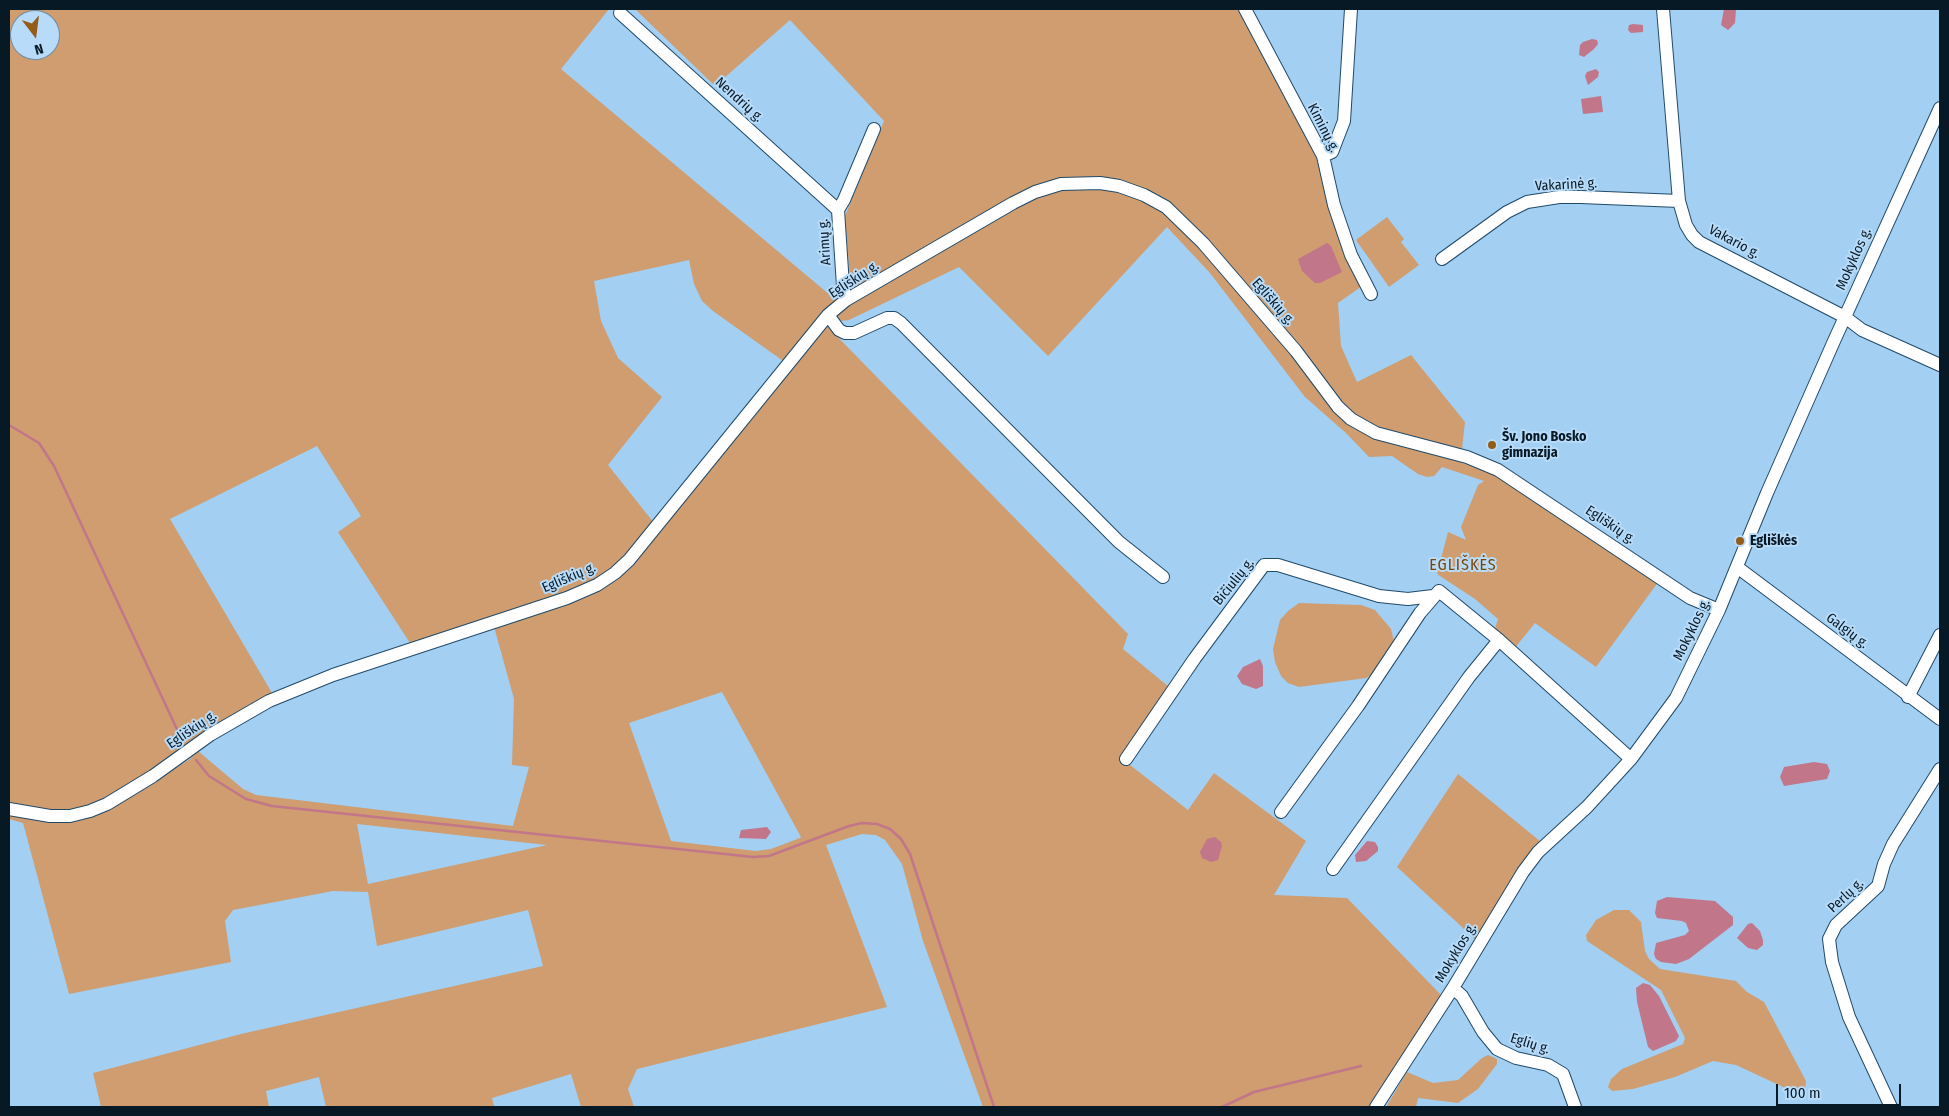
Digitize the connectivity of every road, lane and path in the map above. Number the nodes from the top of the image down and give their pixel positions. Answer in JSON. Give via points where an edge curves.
{"nodes":[{"id":1,"x":1245,"y":9,"type":"edge"},
{"id":2,"x":1351,"y":9,"type":"edge"},
{"id":3,"x":1664,"y":9,"type":"edge"},
{"id":4,"x":620,"y":13,"type":"dead end"},
{"id":5,"x":1940,"y":108,"type":"edge"},
{"id":6,"x":874,"y":129,"type":"dead end"},
{"id":7,"x":1323,"y":156,"type":"junction"},
{"id":8,"x":1679,"y":201,"type":"junction"},
{"id":9,"x":838,"y":210,"type":"junction"},
{"id":10,"x":1442,"y":259,"type":"dead end"},
{"id":11,"x":1372,"y":294,"type":"dead end"},
{"id":12,"x":846,"y":300,"type":"junction"},
{"id":13,"x":828,"y":315,"type":"junction"},
{"id":14,"x":1844,"y":317,"type":"junction"},
{"id":15,"x":1940,"y":365,"type":"edge"},
{"id":16,"x":1737,"y":567,"type":"junction"},
{"id":17,"x":1163,"y":577,"type":"dead end"},
{"id":18,"x":1436,"y":593,"type":"junction"},
{"id":19,"x":1719,"y":610,"type":"junction"},
{"id":20,"x":1940,"y":636,"type":"edge"},
{"id":21,"x":1499,"y":640,"type":"junction"},
{"id":22,"x":1908,"y":697,"type":"junction"},
{"id":23,"x":1940,"y":719,"type":"edge"},
{"id":24,"x":1126,"y":759,"type":"dead end"},
{"id":25,"x":1631,"y":759,"type":"junction"},
{"id":26,"x":1940,"y":769,"type":"edge"},
{"id":27,"x":9,"y":809,"type":"edge"},
{"id":28,"x":1281,"y":812,"type":"dead end"},
{"id":29,"x":1334,"y":869,"type":"dead end"},
{"id":30,"x":1453,"y":988,"type":"junction"},
{"id":31,"x":1378,"y":1106,"type":"edge"},
{"id":32,"x":1575,"y":1107,"type":"edge"},
{"id":33,"x":1891,"y":1107,"type":"edge"}],
"edges":[{"from":1,"to":7,"type":"street","name":"Kiminų g."},
{"from":2,"to":7,"type":"street","via":[[1344,121],[1332,152]]},
{"from":3,"to":8,"type":"street","name":"Vakario g."},
{"from":4,"to":9,"type":"street","name":"Nendrių g."},
{"from":5,"to":14,"type":"street","name":"Mokyklos g."},
{"from":6,"to":9,"type":"street","name":"Arimų g."},
{"from":7,"to":11,"type":"street","name":"Kiminų g.","via":[[1334,205],[1351,255]]},
{"from":8,"to":10,"type":"street","name":"Vakarinė g.","via":[[1558,197],[1527,202],[1507,212]]},
{"from":8,"to":14,"type":"street","name":"Vakario g.","via":[[1686,225],[1699,242]]},
{"from":9,"to":12,"type":"street","name":"Arimų g."},
{"from":12,"to":13,"type":"street","name":"Egliškių g."},
{"from":12,"to":19,"type":"street","name":"Egliškių g.","via":[[1013,203],[1042,190],[1077,183],[1100,183],[1128,189],[1166,207],[1203,244],[1351,419],[1376,433],[1468,457],[1498,470],[1690,598]]},
{"from":13,"to":17,"type":"street","via":[[845,333],[854,333],[887,318],[901,323],[1120,542]]},
{"from":13,"to":27,"type":"street","name":"Egliškių g.","via":[[628,560],[615,574],[597,585],[568,598],[333,675],[269,701],[210,735],[107,804],[90,811],[50,816]]},
{"from":14,"to":15,"type":"street","name":"Vakario g.","via":[[1862,330]]},
{"from":14,"to":16,"type":"street","name":"Mokyklos g."},
{"from":16,"to":19,"type":"street","name":"Mokyklos g."},
{"from":16,"to":22,"type":"street","name":"Galgių g."},
{"from":18,"to":21,"type":"street"},
{"from":18,"to":24,"type":"street","name":"Bičiulių g.","via":[[1408,600],[1379,596],[1278,565],[1264,565]]},
{"from":18,"to":28,"type":"street"},
{"from":19,"to":25,"type":"street","name":"Mokyklos g.","via":[[1676,698]]},
{"from":20,"to":22,"type":"street"},
{"from":21,"to":25,"type":"street"},
{"from":21,"to":29,"type":"street","via":[[1468,677]]},
{"from":22,"to":23,"type":"street","name":"Galgių g."},
{"from":25,"to":30,"type":"street","name":"Mokyklos g.","via":[[1587,807],[1538,852]]},
{"from":26,"to":33,"type":"street","name":"Perlų g.","via":[[1894,844],[1878,886],[1836,925],[1829,939],[1832,962],[1849,1017]]},
{"from":30,"to":31,"type":"street","name":"Mokyklos g."},
{"from":30,"to":32,"type":"street","name":"Eglių g.","via":[[1462,996],[1497,1049],[1516,1058],[1548,1065],[1563,1074]]}]}
